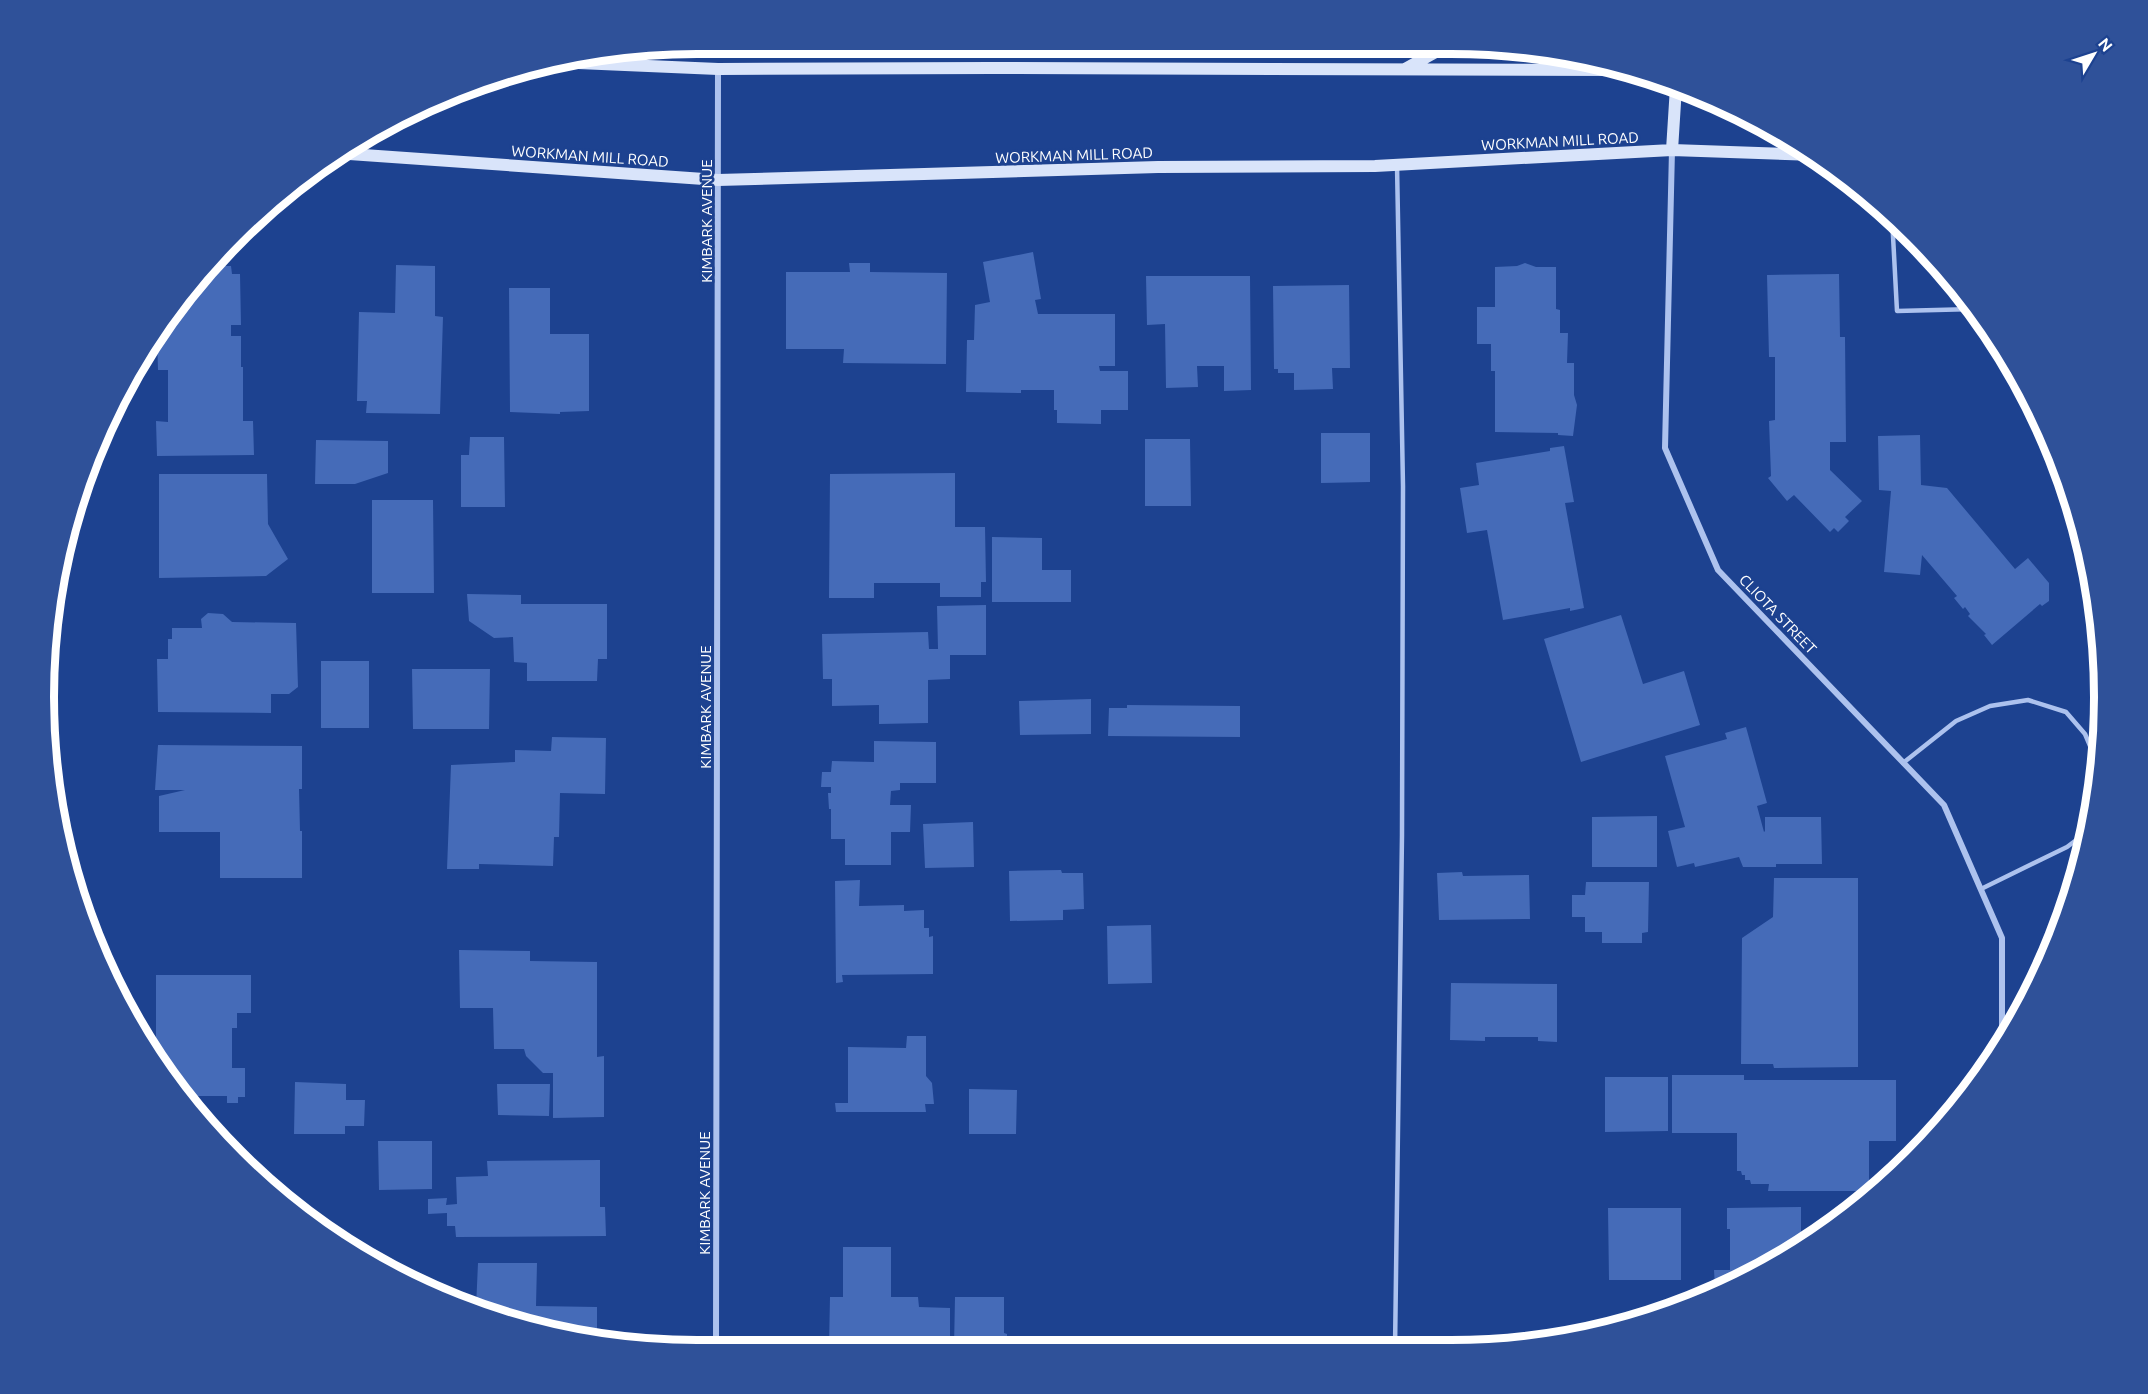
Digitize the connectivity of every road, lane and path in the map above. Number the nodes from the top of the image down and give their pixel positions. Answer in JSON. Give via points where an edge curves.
{"nodes":[{"id":1,"x":1432,"y":54,"type":"edge"},
{"id":2,"x":589,"y":63,"type":"edge"},
{"id":3,"x":718,"y":69,"type":"junction"},
{"id":4,"x":1403,"y":70,"type":"junction"},
{"id":5,"x":1592,"y":70,"type":"edge"},
{"id":6,"x":1676,"y":95,"type":"edge"},
{"id":7,"x":1672,"y":150,"type":"junction"},
{"id":8,"x":352,"y":154,"type":"edge"},
{"id":9,"x":1795,"y":154,"type":"edge"},
{"id":10,"x":1397,"y":165,"type":"junction"},
{"id":11,"x":718,"y":180,"type":"junction"},
{"id":12,"x":1893,"y":230,"type":"edge"},
{"id":13,"x":1963,"y":309,"type":"edge"},
{"id":14,"x":2092,"y":750,"type":"edge"},
{"id":15,"x":1903,"y":763,"type":"junction"},
{"id":16,"x":2078,"y":839,"type":"edge"},
{"id":17,"x":1981,"y":888,"type":"junction"},
{"id":18,"x":2002,"y":1028,"type":"edge"},
{"id":19,"x":716,"y":1340,"type":"edge"},
{"id":20,"x":1395,"y":1340,"type":"edge"}],
"edges":[{"from":1,"to":4,"type":"main road"},
{"from":2,"to":3,"type":"main road"},
{"from":3,"to":4,"type":"main road"},
{"from":3,"to":11,"type":"street","name":"KIMBARK AVENUE"},
{"from":4,"to":5,"type":"main road"},
{"from":6,"to":7,"type":"main road"},
{"from":7,"to":9,"type":"main road","name":"WORKMAN MILL ROAD"},
{"from":7,"to":10,"type":"main road","name":"WORKMAN MILL ROAD"},
{"from":7,"to":15,"type":"street","name":"CLIOTA STREET","via":[[1665,448],[1718,570]]},
{"from":8,"to":11,"type":"main road","name":"WORKMAN MILL ROAD"},
{"from":10,"to":11,"type":"main road","name":"WORKMAN MILL ROAD","via":[[1158,167]]},
{"from":10,"to":20,"type":"lane","via":[[1403,498]]},
{"from":11,"to":19,"type":"street","name":"KIMBARK AVENUE"},
{"from":12,"to":13,"type":"lane","via":[[1897,310]]},
{"from":14,"to":15,"type":"lane","via":[[2085,734],[2066,712],[2028,700],[1990,706],[1956,721]]},
{"from":15,"to":17,"type":"street","name":"CLIOTA STREET","via":[[1944,805]]},
{"from":16,"to":17,"type":"lane"},
{"from":17,"to":18,"type":"street","name":"CLIOTA STREET","via":[[2002,938]]}]}
